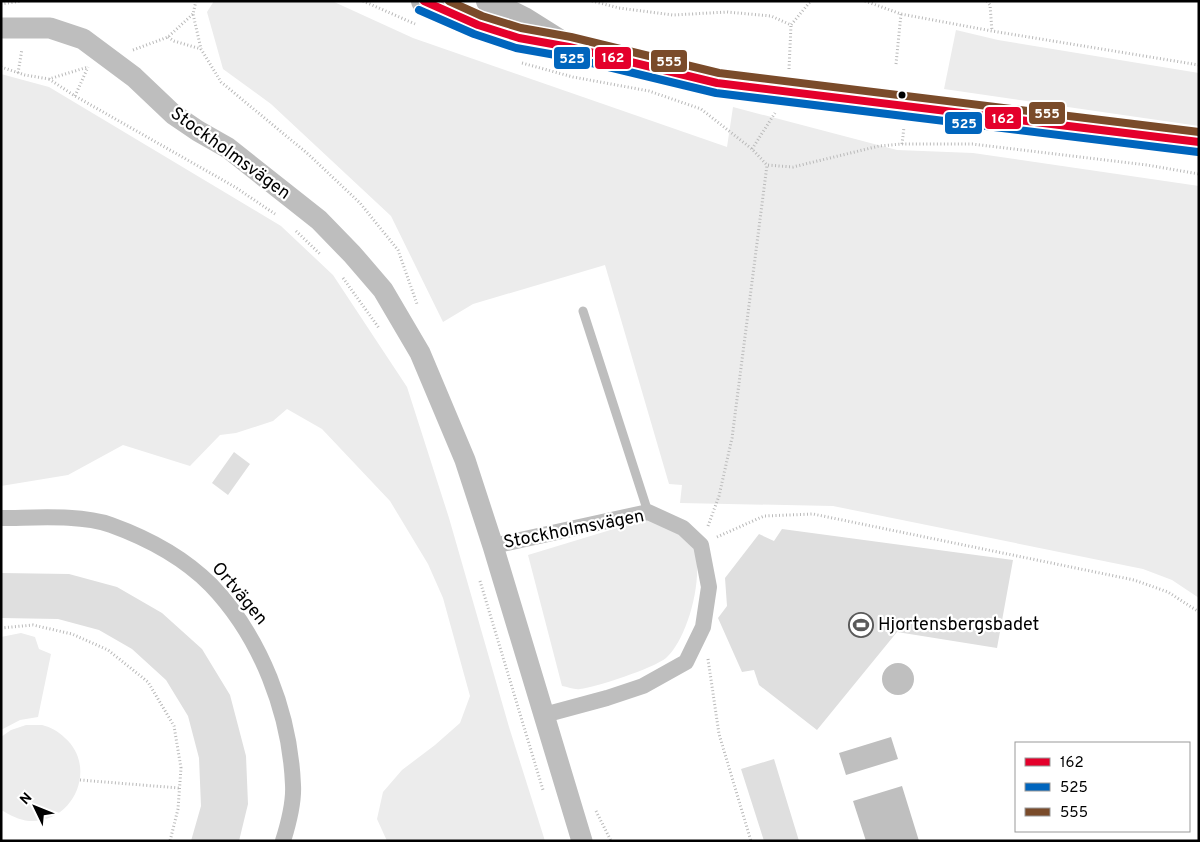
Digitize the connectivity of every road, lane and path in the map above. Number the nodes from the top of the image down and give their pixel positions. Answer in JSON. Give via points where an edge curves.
{"nodes":[{"id":1,"x":21,"y":1,"type":"edge"},
{"id":2,"x":423,"y":1,"type":"edge"},
{"id":3,"x":488,"y":1,"type":"edge"},
{"id":4,"x":592,"y":1,"type":"edge"},
{"id":5,"x":812,"y":1,"type":"edge"},
{"id":6,"x":865,"y":1,"type":"edge"},
{"id":7,"x":988,"y":1,"type":"edge"},
{"id":8,"x":1,"y":4,"type":"edge"},
{"id":9,"x":901,"y":14,"type":"junction"},
{"id":10,"x":1,"y":28,"type":"edge"},
{"id":11,"x":992,"y":31,"type":"junction"},
{"id":12,"x":168,"y":37,"type":"dead end"},
{"id":13,"x":569,"y":47,"type":"junction"},
{"id":14,"x":201,"y":48,"type":"dead end"},
{"id":15,"x":896,"y":64,"type":"dead end"},
{"id":16,"x":1199,"y":65,"type":"edge"},
{"id":17,"x":88,"y":67,"type":"dead end"},
{"id":18,"x":50,"y":79,"type":"dead end"},
{"id":19,"x":75,"y":96,"type":"junction"},
{"id":20,"x":904,"y":127,"type":"dead end"},
{"id":21,"x":974,"y":136,"type":"dead end"},
{"id":22,"x":1199,"y":142,"type":"edge"},
{"id":23,"x":902,"y":144,"type":"dead end"},
{"id":24,"x":972,"y":144,"type":"dead end"},
{"id":25,"x":767,"y":164,"type":"dead end"},
{"id":26,"x":280,"y":217,"type":"dead end"},
{"id":27,"x":294,"y":229,"type":"dead end"},
{"id":28,"x":323,"y":256,"type":"dead end"},
{"id":29,"x":337,"y":270,"type":"dead end"},
{"id":30,"x":583,"y":312,"type":"dead end"},
{"id":31,"x":383,"y":334,"type":"dead end"},
{"id":32,"x":648,"y":512,"type":"junction"},
{"id":33,"x":1,"y":518,"type":"edge"},
{"id":34,"x":701,"y":545,"type":"junction"},
{"id":35,"x":493,"y":546,"type":"junction"},
{"id":36,"x":478,"y":575,"type":"dead end"},
{"id":37,"x":1199,"y":612,"type":"edge"},
{"id":38,"x":703,"y":627,"type":"junction"},
{"id":39,"x":1,"y":628,"type":"edge"},
{"id":40,"x":544,"y":715,"type":"junction"},
{"id":41,"x":80,"y":780,"type":"dead end"},
{"id":42,"x":179,"y":788,"type":"junction"},
{"id":43,"x":545,"y":797,"type":"dead end"},
{"id":44,"x":170,"y":841,"type":"edge"},
{"id":45,"x":283,"y":841,"type":"edge"},
{"id":46,"x":582,"y":841,"type":"edge"},
{"id":47,"x":751,"y":841,"type":"edge"}],
"edges":[{"from":1,"to":8,"type":"path"},
{"from":2,"to":13,"type":"main road","via":[[478,26]]},
{"from":3,"to":13,"type":"main road"},
{"from":4,"to":5,"type":"path","via":[[674,15],[727,12],[771,16],[791,25]]},
{"from":6,"to":9,"type":"path"},
{"from":7,"to":11,"type":"path"},
{"from":9,"to":11,"type":"path"},
{"from":9,"to":15,"type":"path"},
{"from":10,"to":35,"type":"street","name":"Stockholmsvägen","via":[[50,28],[83,40],[134,77],[173,114],[228,148],[318,220],[352,254],[383,290],[420,353],[465,460]]},
{"from":11,"to":16,"type":"path"},
{"from":12,"to":14,"type":"path"},
{"from":13,"to":22,"type":"main road","bridge":true,"via":[[716,83]]},
{"from":17,"to":19,"type":"path"},
{"from":18,"to":19,"type":"path"},
{"from":19,"to":26,"type":"path","via":[[235,187]]},
{"from":20,"to":23,"type":"path"},
{"from":21,"to":24,"type":"path"},
{"from":25,"to":34,"type":"path","via":[[732,438],[719,496]]},
{"from":27,"to":28,"type":"path"},
{"from":29,"to":31,"type":"path"},
{"from":30,"to":32,"type":"lane"},
{"from":32,"to":34,"type":"street","name":"Stockholmsvägen","via":[[683,528]]},
{"from":32,"to":35,"type":"street","name":"Stockholmsvägen"},
{"from":33,"to":45,"type":"street","name":"Ortvägen","via":[[73,518],[109,524],[177,557],[210,585],[256,646],[270,675],[282,716],[293,787]]},
{"from":34,"to":37,"type":"path","via":[[764,516],[813,514],[1134,580],[1168,592]]},
{"from":34,"to":38,"type":"street","via":[[709,587]]},
{"from":35,"to":40,"type":"street","name":"Stockholmsvägen"},
{"from":36,"to":43,"type":"path"},
{"from":38,"to":40,"type":"street","via":[[686,662],[678,667],[643,686]]},
{"from":38,"to":47,"type":"path","via":[[720,734]]},
{"from":39,"to":42,"type":"path","via":[[33,625],[72,634],[108,650],[148,682],[174,726],[181,768]]},
{"from":40,"to":46,"type":"street","name":"Stockholmsvägen"},
{"from":41,"to":42,"type":"path"},
{"from":42,"to":44,"type":"path","via":[[178,809]]}]}
